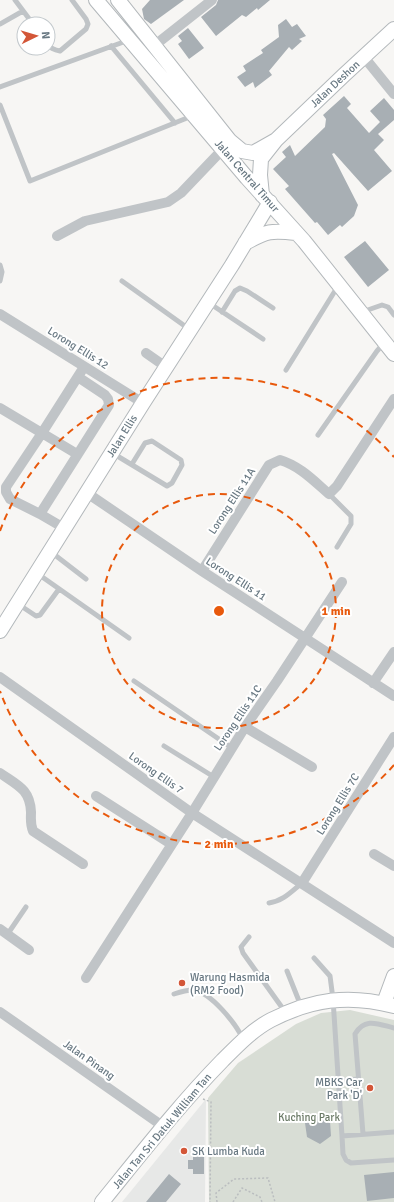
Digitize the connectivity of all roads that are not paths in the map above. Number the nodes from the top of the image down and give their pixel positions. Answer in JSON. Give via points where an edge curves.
{"nodes":[{"id":1,"x":15,"y":0,"type":"edge"},
{"id":2,"x":72,"y":0,"type":"edge"},
{"id":3,"x":96,"y":0,"type":"edge"},
{"id":4,"x":118,"y":0,"type":"edge"},
{"id":5,"x":212,"y":0,"type":"edge"},
{"id":6,"x":24,"y":11,"type":"junction"},
{"id":7,"x":27,"y":16,"type":"edge"},
{"id":8,"x":0,"y":24,"type":"edge"},
{"id":9,"x":394,"y":29,"type":"edge"},
{"id":10,"x":129,"y":39,"type":"junction"},
{"id":11,"x":155,"y":45,"type":"junction"},
{"id":12,"x":111,"y":46,"type":"junction"},
{"id":13,"x":56,"y":50,"type":"edge"},
{"id":14,"x":364,"y":57,"type":"junction"},
{"id":15,"x":0,"y":87,"type":"edge"},
{"id":16,"x":394,"y":94,"type":"edge"},
{"id":17,"x":0,"y":105,"type":"edge"},
{"id":18,"x":194,"y":115,"type":"junction"},
{"id":19,"x":175,"y":123,"type":"junction"},
{"id":20,"x":276,"y":140,"type":"junction"},
{"id":21,"x":224,"y":149,"type":"junction"},
{"id":22,"x":266,"y":199,"type":"junction"},
{"id":23,"x":296,"y":233,"type":"junction"},
{"id":24,"x":57,"y":236,"type":"dead end"},
{"id":25,"x":245,"y":242,"type":"junction"},
{"id":26,"x":0,"y":265,"type":"edge"},
{"id":27,"x":0,"y":281,"type":"edge"},
{"id":28,"x":122,"y":281,"type":"dead end"},
{"id":29,"x":339,"y":286,"type":"junction"},
{"id":30,"x":208,"y":302,"type":"junction"},
{"id":31,"x":273,"y":308,"type":"dead end"},
{"id":32,"x":222,"y":312,"type":"junction"},
{"id":33,"x":361,"y":313,"type":"junction"},
{"id":34,"x":0,"y":314,"type":"edge"},
{"id":35,"x":394,"y":315,"type":"edge"},
{"id":36,"x":190,"y":330,"type":"junction"},
{"id":37,"x":263,"y":339,"type":"dead end"},
{"id":38,"x":384,"y":343,"type":"junction"},
{"id":39,"x":146,"y":353,"type":"dead end"},
{"id":40,"x":394,"y":354,"type":"edge"},
{"id":41,"x":84,"y":367,"type":"junction"},
{"id":42,"x":166,"y":367,"type":"junction"},
{"id":43,"x":286,"y":370,"type":"dead end"},
{"id":44,"x":78,"y":377,"type":"junction"},
{"id":45,"x":394,"y":399,"type":"edge"},
{"id":46,"x":143,"y":403,"type":"junction"},
{"id":47,"x":1,"y":411,"type":"edge"},
{"id":48,"x":42,"y":433,"type":"junction"},
{"id":49,"x":318,"y":435,"type":"dead end"},
{"id":50,"x":112,"y":452,"type":"junction"},
{"id":51,"x":77,"y":454,"type":"junction"},
{"id":52,"x":132,"y":464,"type":"junction"},
{"id":53,"x":87,"y":494,"type":"junction"},
{"id":54,"x":329,"y":494,"type":"junction"},
{"id":55,"x":40,"y":514,"type":"junction"},
{"id":56,"x":64,"y":528,"type":"junction"},
{"id":57,"x":337,"y":547,"type":"dead end"},
{"id":58,"x":50,"y":551,"type":"junction"},
{"id":59,"x":202,"y":571,"type":"junction"},
{"id":60,"x":37,"y":573,"type":"junction"},
{"id":61,"x":86,"y":579,"type":"dead end"},
{"id":62,"x":342,"y":582,"type":"dead end"},
{"id":63,"x":59,"y":589,"type":"junction"},
{"id":64,"x":18,"y":604,"type":"junction"},
{"id":65,"x":0,"y":631,"type":"edge"},
{"id":66,"x":129,"y":638,"type":"dead end"},
{"id":67,"x":305,"y":638,"type":"junction"},
{"id":68,"x":394,"y":652,"type":"edge"},
{"id":69,"x":0,"y":677,"type":"edge"},
{"id":70,"x":134,"y":681,"type":"dead end"},
{"id":71,"x":374,"y":683,"type":"junction"},
{"id":72,"x":394,"y":696,"type":"edge"},
{"id":73,"x":245,"y":727,"type":"junction"},
{"id":74,"x":394,"y":737,"type":"edge"},
{"id":75,"x":164,"y":746,"type":"dead end"},
{"id":76,"x":232,"y":748,"type":"junction"},
{"id":77,"x":312,"y":767,"type":"dead end"},
{"id":78,"x":0,"y":773,"type":"edge"},
{"id":79,"x":214,"y":777,"type":"junction"},
{"id":80,"x":96,"y":796,"type":"dead end"},
{"id":81,"x":192,"y":813,"type":"junction"},
{"id":82,"x":171,"y":844,"type":"junction"},
{"id":83,"x":374,"y":854,"type":"dead end"},
{"id":84,"x":83,"y":864,"type":"dead end"},
{"id":85,"x":394,"y":866,"type":"edge"},
{"id":86,"x":302,"y":883,"type":"junction"},
{"id":87,"x":269,"y":903,"type":"dead end"},
{"id":88,"x":26,"y":907,"type":"dead end"},
{"id":89,"x":4,"y":932,"type":"edge"},
{"id":90,"x":249,"y":937,"type":"dead end"},
{"id":91,"x":394,"y":943,"type":"edge"},
{"id":92,"x":30,"y":950,"type":"dead end"},
{"id":93,"x":314,"y":958,"type":"dead end"},
{"id":94,"x":288,"y":971,"type":"dead end"},
{"id":95,"x":394,"y":976,"type":"edge"},
{"id":96,"x":86,"y":978,"type":"dead end"},
{"id":97,"x":174,"y":994,"type":"dead end"},
{"id":98,"x":333,"y":999,"type":"junction"},
{"id":99,"x":389,"y":1004,"type":"edge"},
{"id":100,"x":302,"y":1007,"type":"junction"},
{"id":101,"x":0,"y":1012,"type":"edge"},
{"id":102,"x":286,"y":1014,"type":"junction"},
{"id":103,"x":394,"y":1028,"type":"edge"},
{"id":104,"x":244,"y":1040,"type":"junction"},
{"id":105,"x":358,"y":1079,"type":"junction"},
{"id":106,"x":338,"y":1081,"type":"junction"},
{"id":107,"x":164,"y":1127,"type":"junction"},
{"id":108,"x":394,"y":1132,"type":"edge"},
{"id":109,"x":363,"y":1134,"type":"junction"},
{"id":110,"x":342,"y":1136,"type":"junction"},
{"id":111,"x":394,"y":1160,"type":"edge"},
{"id":112,"x":102,"y":1202,"type":"edge"}],
"edges":[{"from":1,"to":6,"type":"lane"},
{"from":2,"to":13,"type":"lane","via":[[88,24],[86,29],[60,51]]},
{"from":3,"to":10,"type":"main road","name":"Jalan Central Timur"},
{"from":4,"to":11,"type":"main road","name":"Jalan Central Timur"},
{"from":5,"to":11,"type":"street"},
{"from":6,"to":7,"type":"lane"},
{"from":6,"to":8,"type":"lane"},
{"from":9,"to":14,"type":"main road","name":"Jalan Deshon"},
{"from":10,"to":12,"type":"lane"},
{"from":10,"to":18,"type":"main road","name":"Jalan Central Timur"},
{"from":11,"to":20,"type":"main road","name":"Jalan Central Timur","via":[[230,141],[242,151],[253,153]]},
{"from":12,"to":15,"type":"lane"},
{"from":12,"to":19,"type":"lane"},
{"from":14,"to":16,"type":"street"},
{"from":14,"to":20,"type":"main road","name":"Jalan Deshon"},
{"from":17,"to":19,"type":"lane","via":[[30,181]]},
{"from":18,"to":19,"type":"lane"},
{"from":18,"to":21,"type":"main road","name":"Jalan Central Timur"},
{"from":20,"to":22,"type":"main road","via":[[261,159],[260,175]]},
{"from":21,"to":22,"type":"main road","name":"Jalan Central Timur"},
{"from":21,"to":24,"type":"street","via":[[181,193],[168,202],[84,221]]},
{"from":22,"to":23,"type":"main road","name":"Jalan Central Timur"},
{"from":22,"to":25,"type":"main road","name":"Jalan Ellis"},
{"from":23,"to":25,"type":"main road","via":[[264,233]]},
{"from":23,"to":29,"type":"main road","name":"Jalan Central Timur"},
{"from":25,"to":30,"type":"main road","name":"Jalan Ellis"},
{"from":26,"to":27,"type":"lane"},
{"from":28,"to":36,"type":"lane"},
{"from":29,"to":33,"type":"main road","name":"Jalan Central Timur"},
{"from":29,"to":43,"type":"lane"},
{"from":30,"to":32,"type":"lane"},
{"from":30,"to":36,"type":"main road","name":"Jalan Ellis"},
{"from":31,"to":32,"type":"lane","via":[[240,288],[235,291]]},
{"from":32,"to":37,"type":"lane"},
{"from":33,"to":35,"type":"lane","via":[[382,305],[388,307]]},
{"from":33,"to":38,"type":"main road","name":"Jalan Central Timur"},
{"from":34,"to":41,"type":"street","name":"Lorong Ellis 12"},
{"from":36,"to":42,"type":"main road","name":"Jalan Ellis"},
{"from":38,"to":40,"type":"main road","name":"Jalan Central Timur"},
{"from":38,"to":49,"type":"lane"},
{"from":39,"to":42,"type":"street"},
{"from":41,"to":44,"type":"street"},
{"from":41,"to":46,"type":"street","name":"Lorong Ellis 12"},
{"from":42,"to":46,"type":"main road","name":"Jalan Ellis"},
{"from":44,"to":48,"type":"street"},
{"from":44,"to":51,"type":"street","via":[[105,395],[108,404]]},
{"from":45,"to":54,"type":"street","via":[[337,486]]},
{"from":46,"to":50,"type":"main road","name":"Jalan Ellis"},
{"from":47,"to":48,"type":"street"},
{"from":48,"to":51,"type":"street"},
{"from":48,"to":55,"type":"street","via":[[6,487],[10,499]]},
{"from":50,"to":52,"type":"lane"},
{"from":50,"to":53,"type":"main road","name":"Jalan Ellis"},
{"from":51,"to":55,"type":"street"},
{"from":52,"to":52,"type":"lane","via":[[144,443],[152,441],[181,460],[182,465],[172,483],[166,486]]},
{"from":53,"to":56,"type":"main road","name":"Jalan Ellis"},
{"from":53,"to":59,"type":"street","name":"Lorong Ellis 11"},
{"from":54,"to":57,"type":"lane","via":[[351,516],[351,524]]},
{"from":54,"to":59,"type":"street","name":"Lorong Ellis 11A","via":[[299,468],[289,463],[280,460],[269,465]]},
{"from":55,"to":56,"type":"street"},
{"from":56,"to":58,"type":"main road","name":"Jalan Ellis"},
{"from":58,"to":60,"type":"main road","name":"Jalan Ellis"},
{"from":58,"to":61,"type":"lane"},
{"from":59,"to":67,"type":"street","name":"Lorong Ellis 11"},
{"from":60,"to":63,"type":"lane"},
{"from":60,"to":64,"type":"main road","name":"Jalan Ellis"},
{"from":62,"to":67,"type":"street","name":"Lorong Ellis 11C"},
{"from":63,"to":64,"type":"lane","via":[[40,615],[36,616]]},
{"from":63,"to":66,"type":"lane"},
{"from":64,"to":65,"type":"main road","name":"Jalan Ellis"},
{"from":67,"to":71,"type":"street","name":"Lorong Ellis 11"},
{"from":67,"to":73,"type":"street","name":"Lorong Ellis 11C"},
{"from":68,"to":71,"type":"street"},
{"from":69,"to":81,"type":"street","name":"Lorong Ellis 7"},
{"from":70,"to":76,"type":"lane"},
{"from":71,"to":72,"type":"street","name":"Lorong Ellis 11"},
{"from":73,"to":76,"type":"street","name":"Lorong Ellis 11C"},
{"from":73,"to":77,"type":"street"},
{"from":74,"to":86,"type":"street","name":"Lorong Ellis 7C"},
{"from":75,"to":79,"type":"lane"},
{"from":76,"to":79,"type":"street","name":"Lorong Ellis 11C"},
{"from":78,"to":84,"type":"street","via":[[27,793],[30,800],[30,825],[33,831]]},
{"from":79,"to":81,"type":"street","name":"Lorong Ellis 11C"},
{"from":80,"to":82,"type":"street"},
{"from":81,"to":82,"type":"street","name":"Lorong Ellis 11C"},
{"from":81,"to":86,"type":"street","name":"Lorong Ellis 7"},
{"from":82,"to":96,"type":"street","name":"Lorong Ellis 11C"},
{"from":83,"to":85,"type":"street"},
{"from":86,"to":87,"type":"lane","via":[[284,898]]},
{"from":86,"to":91,"type":"street","name":"Lorong Ellis 7"},
{"from":88,"to":89,"type":"lane"},
{"from":89,"to":92,"type":"street"},
{"from":90,"to":102,"type":"lane","via":[[240,947]]},
{"from":93,"to":98,"type":"lane","via":[[330,976]]},
{"from":94,"to":100,"type":"lane"},
{"from":95,"to":99,"type":"main road"},
{"from":97,"to":104,"type":"lane","via":[[193,990],[202,992],[220,1008]]},
{"from":98,"to":99,"type":"main road","name":"Jalan Tan Sri Datuk William Tan"},
{"from":98,"to":100,"type":"main road","name":"Jalan Tan Sri Datuk William Tan"},
{"from":98,"to":106,"type":"lane"},
{"from":100,"to":102,"type":"main road","name":"Jalan Tan Sri Datuk William Tan"},
{"from":101,"to":107,"type":"street","name":"Jalan Pinang"},
{"from":102,"to":104,"type":"main road","name":"Jalan Tan Sri Datuk William Tan","via":[[270,1021]]},
{"from":103,"to":105,"type":"lane","via":[[365,1023],[358,1028],[354,1034]]},
{"from":104,"to":107,"type":"main road","name":"Jalan Tan Sri Datuk William Tan","via":[[190,1094]]},
{"from":105,"to":106,"type":"lane"},
{"from":105,"to":109,"type":"lane"},
{"from":106,"to":110,"type":"lane"},
{"from":107,"to":112,"type":"main road","name":"Jalan Tan Sri Datuk William Tan"},
{"from":108,"to":109,"type":"lane"},
{"from":109,"to":110,"type":"lane"},
{"from":110,"to":111,"type":"lane","via":[[343,1154],[351,1163]]}]}
